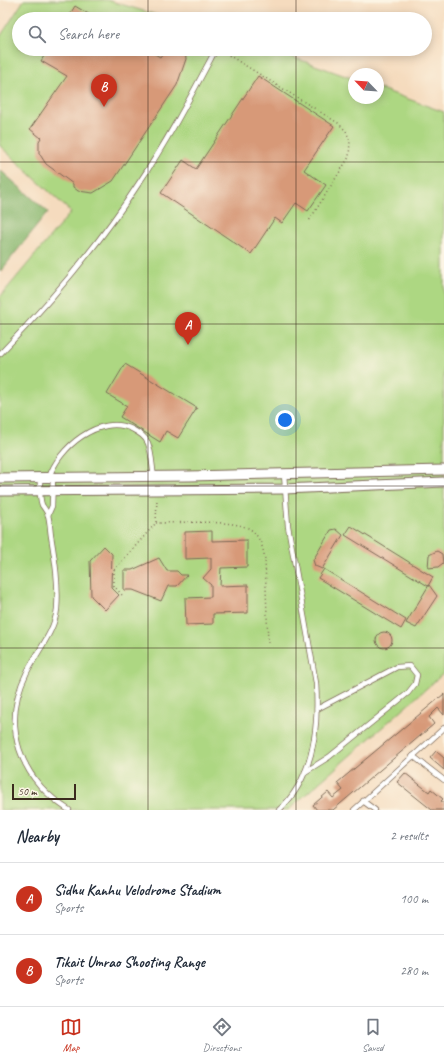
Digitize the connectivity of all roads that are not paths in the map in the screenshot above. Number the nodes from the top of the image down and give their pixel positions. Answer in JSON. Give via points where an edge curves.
{"nodes":[{"id":1,"x":213,"y":56,"type":"edge"},
{"id":2,"x":0,"y":354,"type":"edge"},
{"id":3,"x":444,"y":470,"type":"edge"},
{"id":4,"x":284,"y":474,"type":"junction"},
{"id":5,"x":47,"y":477,"type":"junction"},
{"id":6,"x":154,"y":477,"type":"junction"},
{"id":7,"x":0,"y":478,"type":"edge"},
{"id":8,"x":444,"y":482,"type":"edge"},
{"id":9,"x":284,"y":489,"type":"junction"},
{"id":10,"x":52,"y":490,"type":"junction"},
{"id":11,"x":0,"y":491,"type":"edge"},
{"id":12,"x":41,"y":491,"type":"junction"},
{"id":13,"x":48,"y":515,"type":"junction"},
{"id":14,"x":317,"y":709,"type":"junction"},
{"id":15,"x":444,"y":728,"type":"edge"},
{"id":16,"x":413,"y":756,"type":"junction"},
{"id":17,"x":305,"y":772,"type":"junction"},
{"id":18,"x":444,"y":780,"type":"edge"},
{"id":19,"x":363,"y":801,"type":"junction"},
{"id":20,"x":69,"y":810,"type":"edge"},
{"id":21,"x":279,"y":810,"type":"edge"},
{"id":22,"x":354,"y":810,"type":"edge"},
{"id":23,"x":375,"y":810,"type":"edge"}],
"edges":[{"from":1,"to":2,"type":"lane","via":[[165,141],[120,212],[68,279]]},
{"from":3,"to":4,"type":"street"},
{"from":4,"to":6,"type":"street"},
{"from":4,"to":9,"type":"lane"},
{"from":5,"to":6,"type":"street"},
{"from":5,"to":6,"type":"lane","via":[[58,458],[81,437],[103,425],[117,425],[141,434],[148,443]]},
{"from":5,"to":7,"type":"street"},
{"from":5,"to":10,"type":"lane"},
{"from":5,"to":12,"type":"lane"},
{"from":8,"to":9,"type":"street"},
{"from":9,"to":10,"type":"street"},
{"from":9,"to":14,"type":"lane","via":[[288,526],[316,683]]},
{"from":10,"to":12,"type":"street"},
{"from":10,"to":13,"type":"lane","via":[[52,506]]},
{"from":11,"to":12,"type":"street"},
{"from":12,"to":13,"type":"lane","via":[[42,504]]},
{"from":13,"to":20,"type":"lane","via":[[56,566],[57,610],[52,627],[26,673],[18,694],[15,731],[18,751],[27,769],[41,788]]},
{"from":14,"to":17,"type":"lane","via":[[314,743]]},
{"from":14,"to":17,"type":"lane","via":[[397,667],[406,665],[415,671],[415,684],[408,693],[329,757]]},
{"from":15,"to":16,"type":"lane"},
{"from":16,"to":18,"type":"lane"},
{"from":16,"to":19,"type":"lane"},
{"from":17,"to":21,"type":"lane","via":[[293,796]]},
{"from":19,"to":22,"type":"lane"},
{"from":19,"to":23,"type":"lane"}]}
